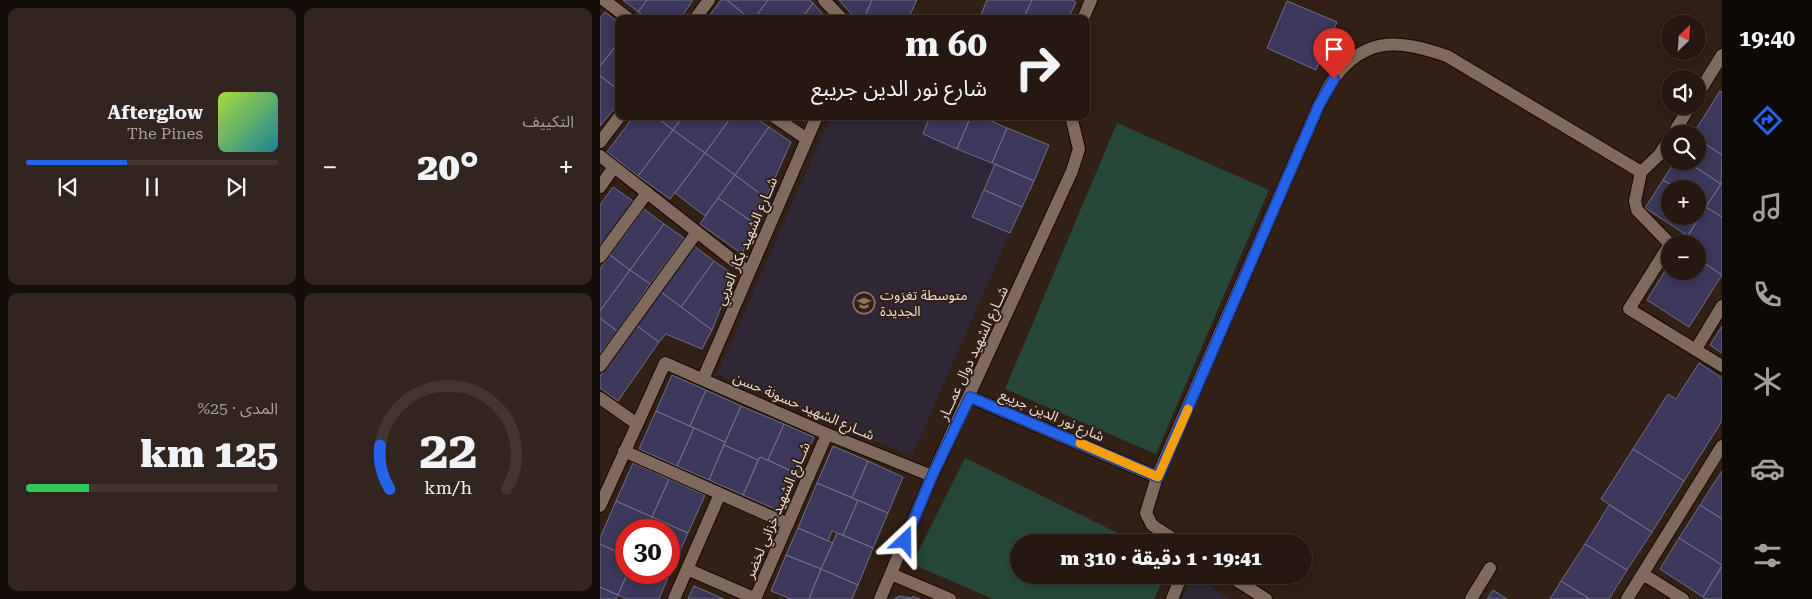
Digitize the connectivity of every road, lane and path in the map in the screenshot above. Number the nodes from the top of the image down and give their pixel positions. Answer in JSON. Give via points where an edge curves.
{"nodes":[{"id":1,"x":604,"y":0,"type":"edge"},
{"id":2,"x":709,"y":0,"type":"edge"},
{"id":3,"x":824,"y":0,"type":"edge"},
{"id":4,"x":1091,"y":0,"type":"edge"},
{"id":5,"x":624,"y":15,"type":"edge"},
{"id":6,"x":698,"y":15,"type":"edge"},
{"id":7,"x":838,"y":15,"type":"edge"},
{"id":8,"x":1085,"y":15,"type":"edge"},
{"id":9,"x":1722,"y":55,"type":"edge"},
{"id":10,"x":1706,"y":81,"type":"edge"},
{"id":11,"x":617,"y":120,"type":"edge"},
{"id":12,"x":779,"y":120,"type":"edge"},
{"id":13,"x":815,"y":120,"type":"edge"},
{"id":14,"x":1072,"y":120,"type":"edge"},
{"id":15,"x":807,"y":139,"type":"junction"},
{"id":16,"x":600,"y":142,"type":"edge"},
{"id":17,"x":1661,"y":153,"type":"edge"},
{"id":18,"x":600,"y":156,"type":"edge"},
{"id":19,"x":614,"y":167,"type":"junction"},
{"id":20,"x":1641,"y":172,"type":"junction"},
{"id":21,"x":600,"y":186,"type":"edge"},
{"id":22,"x":647,"y":193,"type":"junction"},
{"id":23,"x":697,"y":232,"type":"junction"},
{"id":24,"x":1661,"y":235,"type":"edge"},
{"id":25,"x":600,"y":257,"type":"edge"},
{"id":26,"x":1661,"y":258,"type":"edge"},
{"id":27,"x":748,"y":272,"type":"junction"},
{"id":28,"x":1722,"y":306,"type":"edge"},
{"id":29,"x":1696,"y":349,"type":"junction"},
{"id":30,"x":600,"y":366,"type":"edge"},
{"id":31,"x":1722,"y":366,"type":"edge"},
{"id":32,"x":703,"y":379,"type":"junction"},
{"id":33,"x":970,"y":397,"type":"junction"},
{"id":34,"x":600,"y":398,"type":"edge"},
{"id":35,"x":637,"y":424,"type":"junction"},
{"id":36,"x":827,"y":434,"type":"junction"},
{"id":37,"x":1722,"y":446,"type":"edge"},
{"id":38,"x":624,"y":451,"type":"junction"},
{"id":39,"x":932,"y":476,"type":"junction"},
{"id":40,"x":1158,"y":477,"type":"junction"},
{"id":41,"x":720,"y":494,"type":"junction"},
{"id":42,"x":600,"y":506,"type":"edge"},
{"id":43,"x":788,"y":524,"type":"junction"},
{"id":44,"x":1166,"y":534,"type":"edge"},
{"id":45,"x":1490,"y":568,"type":"dead end"},
{"id":46,"x":687,"y":570,"type":"junction"},
{"id":47,"x":891,"y":574,"type":"junction"},
{"id":48,"x":1643,"y":574,"type":"junction"},
{"id":49,"x":1178,"y":584,"type":"edge"},
{"id":50,"x":1242,"y":584,"type":"edge"},
{"id":51,"x":674,"y":599,"type":"edge"},
{"id":52,"x":756,"y":599,"type":"edge"},
{"id":53,"x":880,"y":599,"type":"edge"},
{"id":54,"x":950,"y":599,"type":"edge"},
{"id":55,"x":1172,"y":599,"type":"edge"},
{"id":56,"x":1266,"y":599,"type":"edge"},
{"id":57,"x":1471,"y":599,"type":"edge"},
{"id":58,"x":1627,"y":599,"type":"edge"},
{"id":59,"x":1683,"y":599,"type":"edge"}],
"edges":[{"from":1,"to":5,"type":"street"},
{"from":2,"to":6,"type":"street"},
{"from":3,"to":7,"type":"street"},
{"from":4,"to":8,"type":"street"},
{"from":9,"to":10,"type":"street"},
{"from":11,"to":16,"type":"street"},
{"from":12,"to":15,"type":"street"},
{"from":13,"to":15,"type":"street","name":"شــارع الشهيد بكار العربي"},
{"from":14,"to":33,"type":"street","name":"شــارع الشهيد دوال عمـــار","via":[[1079,149],[1072,171]]},
{"from":15,"to":27,"type":"street","name":"شــارع الشهيد بكار العربي"},
{"from":17,"to":20,"type":"street"},
{"from":18,"to":19,"type":"street"},
{"from":19,"to":21,"type":"street"},
{"from":19,"to":22,"type":"street"},
{"from":20,"to":24,"type":"street","via":[[1635,201],[1637,210]]},
{"from":20,"to":40,"type":"street","via":[[1447,56],[1399,44],[1379,45],[1356,56],[1334,79],[1319,105]]},
{"from":22,"to":23,"type":"street"},
{"from":22,"to":25,"type":"street"},
{"from":23,"to":27,"type":"street"},
{"from":23,"to":30,"type":"street"},
{"from":26,"to":29,"type":"street","via":[[1629,309]]},
{"from":27,"to":32,"type":"street","name":"شــارع الشهيد بكار العربي"},
{"from":28,"to":29,"type":"street"},
{"from":29,"to":31,"type":"street"},
{"from":32,"to":35,"type":"street","name":"شــارع الشهيد حسونة حسن","via":[[665,364]]},
{"from":32,"to":36,"type":"street","name":"شــارع الشهيد حسونة حسن"},
{"from":33,"to":39,"type":"street","name":"شــارع الشهيد دوال عمـــار"},
{"from":33,"to":40,"type":"street","name":"شارع نور الدين جريبع"},
{"from":34,"to":35,"type":"street"},
{"from":35,"to":38,"type":"street"},
{"from":36,"to":39,"type":"street","name":"شــارع الشهيد حسونة حسن"},
{"from":36,"to":43,"type":"street","name":"شــارع الشهيد خزاني لخضر"},
{"from":37,"to":48,"type":"street"},
{"from":38,"to":41,"type":"street"},
{"from":38,"to":42,"type":"street"},
{"from":39,"to":47,"type":"street","name":"شــارع الشهيد دوال عمـــار"},
{"from":40,"to":44,"type":"street","via":[[1146,513],[1152,525]]},
{"from":41,"to":43,"type":"street"},
{"from":41,"to":46,"type":"street"},
{"from":43,"to":52,"type":"street","name":"شــارع الشهيد خزاني لخضر"},
{"from":45,"to":57,"type":"street"},
{"from":46,"to":51,"type":"street"},
{"from":46,"to":52,"type":"street"},
{"from":47,"to":53,"type":"street","name":"شــارع الشهيد دوال عمـــار"},
{"from":47,"to":54,"type":"street"},
{"from":48,"to":58,"type":"street"},
{"from":48,"to":59,"type":"street"},
{"from":49,"to":55,"type":"street"},
{"from":50,"to":56,"type":"street"}]}
